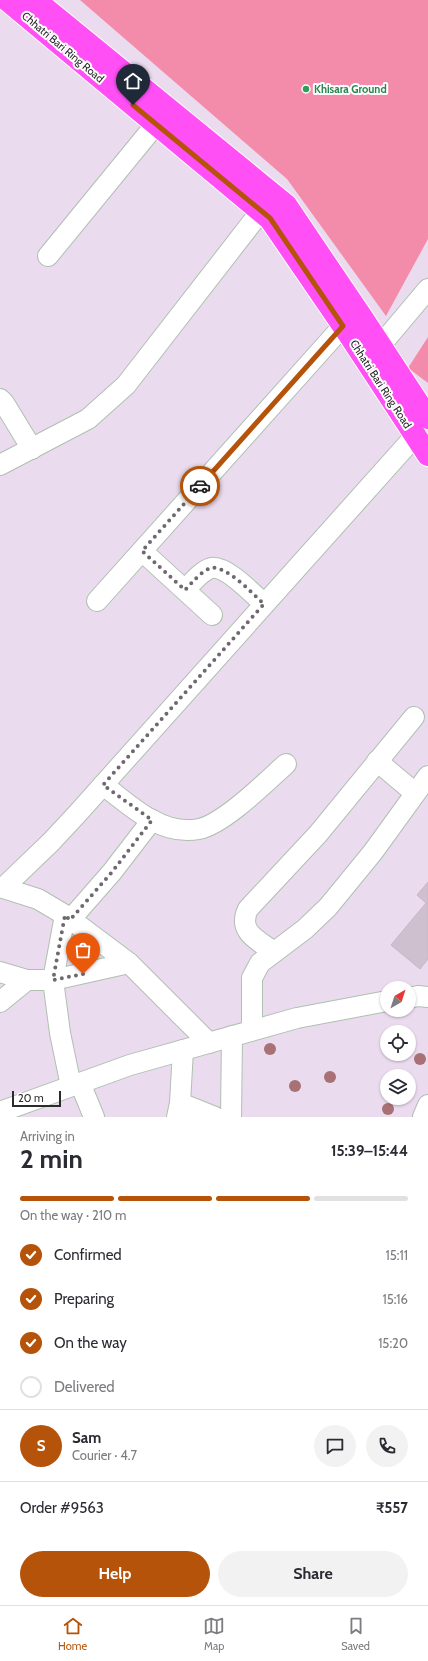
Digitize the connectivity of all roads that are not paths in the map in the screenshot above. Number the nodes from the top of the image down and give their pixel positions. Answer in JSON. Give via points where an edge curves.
{"nodes":[{"id":1,"x":7,"y":0,"type":"edge"},
{"id":2,"x":35,"y":0,"type":"edge"},
{"id":3,"x":156,"y":124,"type":"junction"},
{"id":4,"x":261,"y":211,"type":"junction"},
{"id":5,"x":48,"y":256,"type":"dead end"},
{"id":6,"x":428,"y":289,"type":"edge"},
{"id":7,"x":343,"y":326,"type":"junction"},
{"id":8,"x":380,"y":346,"type":"junction"},
{"id":9,"x":0,"y":399,"type":"edge"},
{"id":10,"x":428,"y":418,"type":"edge"},
{"id":11,"x":415,"y":436,"type":"junction"},
{"id":12,"x":32,"y":449,"type":"junction"},
{"id":13,"x":428,"y":455,"type":"edge"},
{"id":14,"x":0,"y":465,"type":"edge"},
{"id":15,"x":142,"y":551,"type":"junction"},
{"id":16,"x":185,"y":590,"type":"junction"},
{"id":17,"x":97,"y":601,"type":"dead end"},
{"id":18,"x":264,"y":604,"type":"junction"},
{"id":19,"x":212,"y":615,"type":"dead end"},
{"id":20,"x":414,"y":716,"type":"dead end"},
{"id":21,"x":377,"y":761,"type":"junction"},
{"id":22,"x":286,"y":764,"type":"dead end"},
{"id":23,"x":428,"y":776,"type":"edge"},
{"id":24,"x":103,"y":785,"type":"junction"},
{"id":25,"x":415,"y":793,"type":"junction"},
{"id":26,"x":152,"y":820,"type":"junction"},
{"id":27,"x":1,"y":887,"type":"edge"},
{"id":28,"x":68,"y":917,"type":"junction"},
{"id":29,"x":274,"y":952,"type":"junction"},
{"id":30,"x":129,"y":963,"type":"junction"},
{"id":31,"x":0,"y":972,"type":"edge"},
{"id":32,"x":27,"y":980,"type":"junction"},
{"id":33,"x":53,"y":980,"type":"junction"},
{"id":34,"x":0,"y":1002,"type":"edge"},
{"id":35,"x":380,"y":1002,"type":"edge"},
{"id":36,"x":252,"y":1030,"type":"junction"},
{"id":37,"x":232,"y":1036,"type":"junction"},
{"id":38,"x":209,"y":1043,"type":"junction"},
{"id":39,"x":183,"y":1050,"type":"junction"},
{"id":40,"x":75,"y":1085,"type":"junction"},
{"id":41,"x":428,"y":1105,"type":"edge"},
{"id":42,"x":178,"y":1110,"type":"edge"},
{"id":43,"x":0,"y":1112,"type":"edge"},
{"id":44,"x":94,"y":1117,"type":"edge"},
{"id":45,"x":215,"y":1117,"type":"edge"},
{"id":46,"x":231,"y":1117,"type":"edge"},
{"id":47,"x":423,"y":1117,"type":"edge"}],
"edges":[{"from":1,"to":3,"type":"main road","name":"Chhatri Bari Ring Road"},
{"from":2,"to":8,"type":"main road","name":"Chhatri Bari Ring Road","via":[[286,205]]},
{"from":3,"to":4,"type":"main road","name":"Chhatri Bari Ring Road"},
{"from":3,"to":5,"type":"street"},
{"from":4,"to":7,"type":"main road","name":"Chhatri Bari Ring Road","via":[[270,218]]},
{"from":4,"to":12,"type":"street","via":[[126,385],[88,419]]},
{"from":6,"to":8,"type":"street"},
{"from":7,"to":11,"type":"main road","name":"Chhatri Bari Ring Road"},
{"from":7,"to":15,"type":"street"},
{"from":8,"to":10,"type":"main road","name":"Chhatri Bari Ring Road"},
{"from":9,"to":12,"type":"street"},
{"from":11,"to":13,"type":"main road","name":"Chhatri Bari Ring Road"},
{"from":11,"to":18,"type":"street"},
{"from":12,"to":14,"type":"street"},
{"from":15,"to":16,"type":"street"},
{"from":15,"to":17,"type":"street"},
{"from":16,"to":18,"type":"street","via":[[204,572],[212,568],[221,569]]},
{"from":16,"to":19,"type":"street"},
{"from":18,"to":24,"type":"street"},
{"from":20,"to":21,"type":"street"},
{"from":21,"to":25,"type":"street"},
{"from":21,"to":29,"type":"street","via":[[318,834],[248,909],[245,928]]},
{"from":22,"to":26,"type":"street","via":[[224,817],[201,829],[176,829]]},
{"from":23,"to":25,"type":"street"},
{"from":24,"to":26,"type":"street"},
{"from":24,"to":27,"type":"street","via":[[50,842]]},
{"from":25,"to":29,"type":"street","via":[[373,852],[328,907],[305,929]]},
{"from":26,"to":28,"type":"street","via":[[112,872]]},
{"from":27,"to":28,"type":"street","via":[[38,898]]},
{"from":28,"to":30,"type":"street"},
{"from":28,"to":33,"type":"street"},
{"from":29,"to":36,"type":"street","via":[[260,963],[252,978]]},
{"from":30,"to":33,"type":"street"},
{"from":30,"to":38,"type":"street"},
{"from":31,"to":32,"type":"street"},
{"from":32,"to":33,"type":"street"},
{"from":32,"to":34,"type":"street"},
{"from":33,"to":40,"type":"street","via":[[60,1034]]},
{"from":35,"to":36,"type":"street","via":[[297,1018]]},
{"from":36,"to":37,"type":"street"},
{"from":37,"to":38,"type":"street"},
{"from":37,"to":46,"type":"street"},
{"from":38,"to":39,"type":"street"},
{"from":39,"to":40,"type":"street","via":[[130,1065]]},
{"from":39,"to":42,"type":"street"},
{"from":40,"to":43,"type":"street"},
{"from":40,"to":44,"type":"street"},
{"from":41,"to":47,"type":"street"},
{"from":42,"to":45,"type":"street"}]}
